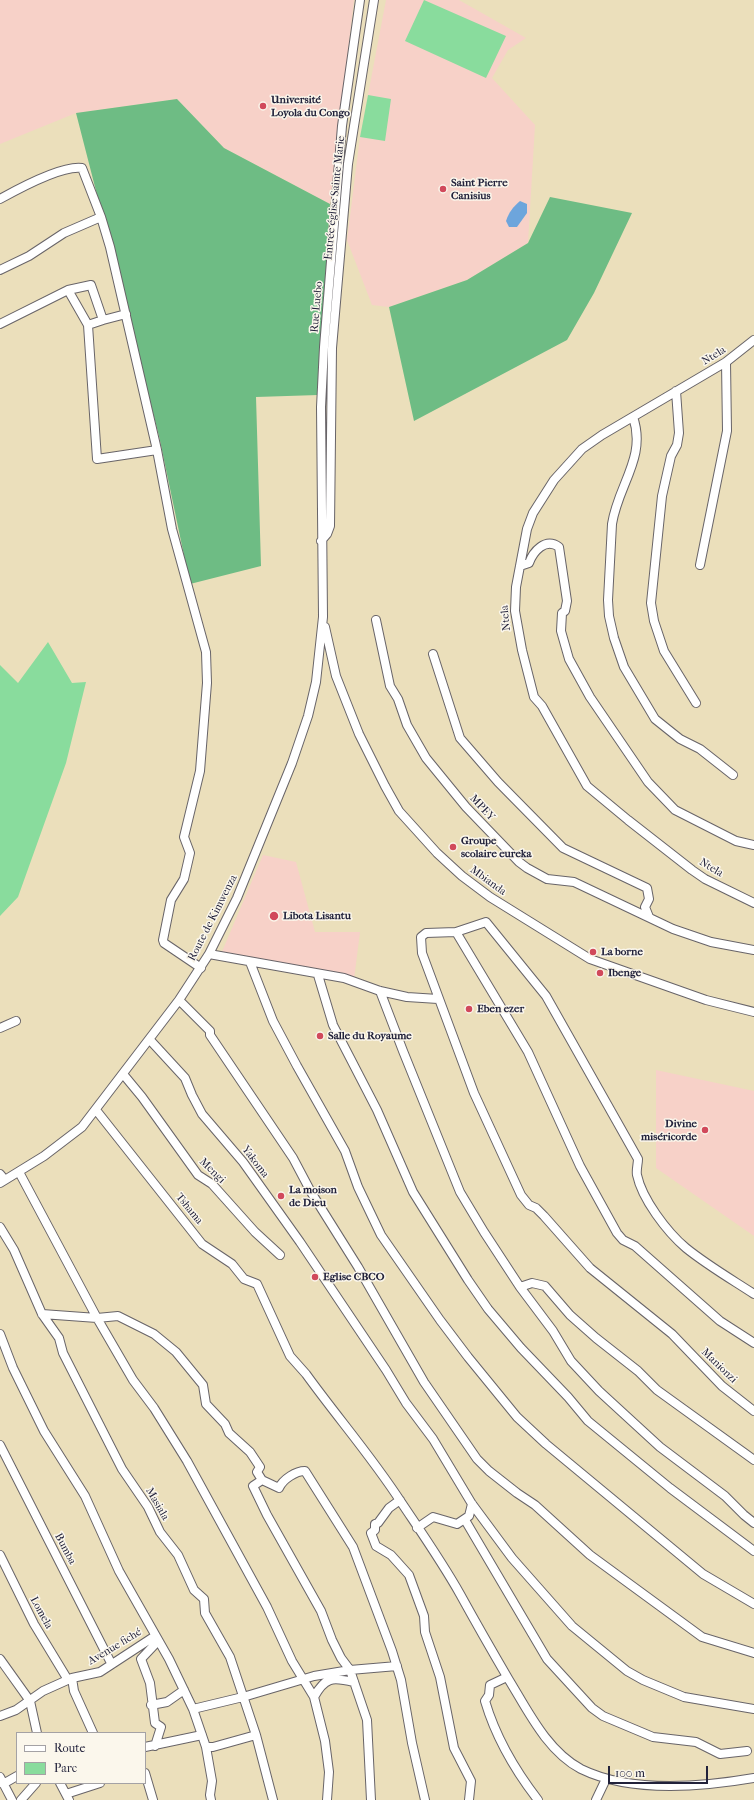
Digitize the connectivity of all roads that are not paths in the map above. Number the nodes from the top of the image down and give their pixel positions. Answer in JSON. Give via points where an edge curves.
{"nodes":[{"id":1,"x":360,"y":0,"type":"edge"},
{"id":2,"x":374,"y":0,"type":"edge"},
{"id":3,"x":0,"y":199,"type":"edge"},
{"id":4,"x":102,"y":217,"type":"junction"},
{"id":5,"x":0,"y":270,"type":"edge"},
{"id":6,"x":68,"y":290,"type":"junction"},
{"id":7,"x":126,"y":314,"type":"junction"},
{"id":8,"x":103,"y":320,"type":"junction"},
{"id":9,"x":0,"y":324,"type":"edge"},
{"id":10,"x":88,"y":325,"type":"junction"},
{"id":11,"x":754,"y":340,"type":"edge"},
{"id":12,"x":726,"y":362,"type":"junction"},
{"id":13,"x":676,"y":392,"type":"junction"},
{"id":14,"x":633,"y":417,"type":"junction"},
{"id":15,"x":157,"y":450,"type":"junction"},
{"id":16,"x":321,"y":540,"type":"junction"},
{"id":17,"x":520,"y":566,"type":"junction"},
{"id":18,"x":700,"y":566,"type":"dead end"},
{"id":19,"x":323,"y":617,"type":"junction"},
{"id":20,"x":376,"y":620,"type":"dead end"},
{"id":21,"x":433,"y":654,"type":"dead end"},
{"id":22,"x":696,"y":703,"type":"dead end"},
{"id":23,"x":733,"y":775,"type":"dead end"},
{"id":24,"x":754,"y":845,"type":"edge"},
{"id":25,"x":754,"y":903,"type":"edge"},
{"id":26,"x":649,"y":917,"type":"junction"},
{"id":27,"x":456,"y":932,"type":"junction"},
{"id":28,"x":754,"y":950,"type":"edge"},
{"id":29,"x":209,"y":954,"type":"junction"},
{"id":30,"x":250,"y":962,"type":"junction"},
{"id":31,"x":201,"y":968,"type":"junction"},
{"id":32,"x":318,"y":975,"type":"junction"},
{"id":33,"x":380,"y":991,"type":"junction"},
{"id":34,"x":438,"y":999,"type":"junction"},
{"id":35,"x":179,"y":1000,"type":"junction"},
{"id":36,"x":754,"y":1012,"type":"edge"},
{"id":37,"x":16,"y":1021,"type":"dead end"},
{"id":38,"x":0,"y":1028,"type":"edge"},
{"id":39,"x":150,"y":1040,"type":"junction"},
{"id":40,"x":123,"y":1074,"type":"junction"},
{"id":41,"x":96,"y":1110,"type":"junction"},
{"id":42,"x":19,"y":1172,"type":"junction"},
{"id":43,"x":2,"y":1179,"type":"edge"},
{"id":44,"x":0,"y":1227,"type":"edge"},
{"id":45,"x":280,"y":1255,"type":"dead end"},
{"id":46,"x":520,"y":1287,"type":"junction"},
{"id":47,"x":754,"y":1294,"type":"edge"},
{"id":48,"x":42,"y":1314,"type":"junction"},
{"id":49,"x":97,"y":1318,"type":"junction"},
{"id":50,"x":0,"y":1334,"type":"edge"},
{"id":51,"x":754,"y":1343,"type":"edge"},
{"id":52,"x":754,"y":1411,"type":"edge"},
{"id":53,"x":0,"y":1445,"type":"edge"},
{"id":54,"x":754,"y":1460,"type":"edge"},
{"id":55,"x":262,"y":1480,"type":"junction"},
{"id":56,"x":400,"y":1500,"type":"junction"},
{"id":57,"x":472,"y":1504,"type":"junction"},
{"id":58,"x":465,"y":1520,"type":"junction"},
{"id":59,"x":754,"y":1523,"type":"edge"},
{"id":60,"x":417,"y":1528,"type":"junction"},
{"id":61,"x":754,"y":1551,"type":"edge"},
{"id":62,"x":0,"y":1555,"type":"edge"},
{"id":63,"x":754,"y":1604,"type":"edge"},
{"id":64,"x":156,"y":1638,"type":"junction"},
{"id":65,"x":754,"y":1653,"type":"edge"},
{"id":66,"x":0,"y":1659,"type":"edge"},
{"id":67,"x":111,"y":1663,"type":"junction"},
{"id":68,"x":397,"y":1666,"type":"junction"},
{"id":69,"x":350,"y":1670,"type":"junction"},
{"id":70,"x":507,"y":1677,"type":"junction"},
{"id":71,"x":302,"y":1678,"type":"junction"},
{"id":72,"x":70,"y":1679,"type":"junction"},
{"id":73,"x":354,"y":1682,"type":"junction"},
{"id":74,"x":184,"y":1690,"type":"junction"},
{"id":75,"x":243,"y":1697,"type":"junction"},
{"id":76,"x":314,"y":1697,"type":"junction"},
{"id":77,"x":30,"y":1701,"type":"junction"},
{"id":78,"x":151,"y":1705,"type":"junction"},
{"id":79,"x":193,"y":1709,"type":"junction"},
{"id":80,"x":754,"y":1709,"type":"edge"},
{"id":81,"x":0,"y":1716,"type":"edge"},
{"id":82,"x":37,"y":1732,"type":"edge"},
{"id":83,"x":92,"y":1732,"type":"edge"},
{"id":84,"x":202,"y":1735,"type":"junction"},
{"id":85,"x":256,"y":1735,"type":"junction"},
{"id":86,"x":155,"y":1746,"type":"junction"},
{"id":87,"x":146,"y":1747,"type":"edge"},
{"id":88,"x":206,"y":1747,"type":"junction"},
{"id":89,"x":747,"y":1751,"type":"dead end"},
{"id":90,"x":16,"y":1776,"type":"edge"},
{"id":91,"x":146,"y":1777,"type":"edge"},
{"id":92,"x":754,"y":1778,"type":"edge"},
{"id":93,"x":606,"y":1779,"type":"junction"},
{"id":94,"x":2,"y":1780,"type":"edge"},
{"id":95,"x":35,"y":1784,"type":"edge"},
{"id":96,"x":61,"y":1784,"type":"edge"},
{"id":97,"x":98,"y":1784,"type":"edge"},
{"id":98,"x":68,"y":1797,"type":"edge"},
{"id":99,"x":12,"y":1800,"type":"edge"},
{"id":100,"x":21,"y":1800,"type":"edge"},
{"id":101,"x":153,"y":1800,"type":"edge"},
{"id":102,"x":211,"y":1800,"type":"edge"},
{"id":103,"x":273,"y":1800,"type":"edge"},
{"id":104,"x":327,"y":1800,"type":"edge"},
{"id":105,"x":371,"y":1800,"type":"edge"},
{"id":106,"x":425,"y":1800,"type":"edge"},
{"id":107,"x":469,"y":1800,"type":"edge"},
{"id":108,"x":538,"y":1800,"type":"edge"},
{"id":109,"x":596,"y":1800,"type":"edge"}],
"edges":[{"from":1,"to":16,"type":"street","name":"Rue Luebo","via":[[342,126],[324,347],[321,407]]},
{"from":2,"to":16,"type":"street","name":"Entrée église Sainte Marie","via":[[348,164],[332,348],[330,526]]},
{"from":3,"to":4,"type":"street","via":[[71,168],[82,168]]},
{"from":4,"to":5,"type":"street","via":[[64,233],[29,256]]},
{"from":4,"to":7,"type":"street"},
{"from":6,"to":8,"type":"street","via":[[91,285]]},
{"from":6,"to":9,"type":"street"},
{"from":6,"to":10,"type":"street"},
{"from":7,"to":8,"type":"street"},
{"from":7,"to":15,"type":"street"},
{"from":8,"to":10,"type":"street"},
{"from":10,"to":15,"type":"street","via":[[97,459]]},
{"from":11,"to":12,"type":"street","name":"Ntela"},
{"from":12,"to":13,"type":"street","name":"Ntela"},
{"from":12,"to":18,"type":"street","via":[[727,431]]},
{"from":13,"to":14,"type":"street","name":"Ntela"},
{"from":13,"to":22,"type":"street","via":[[679,433],[662,496],[652,603],[654,621],[664,651]]},
{"from":14,"to":17,"type":"street","name":"Ntela","via":[[582,449],[554,480],[530,520]]},
{"from":14,"to":23,"type":"street","via":[[638,430],[636,452],[612,524],[608,600],[614,638],[624,667],[655,719]]},
{"from":15,"to":31,"type":"street","via":[[172,529],[206,652],[207,683],[200,772],[184,837],[190,853],[189,861],[184,879],[171,900],[163,940]]},
{"from":16,"to":19,"type":"street","name":"Rue Luebo"},
{"from":17,"to":24,"type":"street","via":[[529,563],[532,554],[541,546],[552,544],[559,547],[567,601],[562,613],[561,631],[569,659],[590,697],[639,770],[671,806],[736,842]]},
{"from":17,"to":25,"type":"street","name":"Ntela","via":[[515,611],[534,697],[542,706],[587,786],[692,870]]},
{"from":19,"to":29,"type":"street","name":"Route de Kimwenza","via":[[316,682],[295,757],[248,873]]},
{"from":19,"to":36,"type":"street","name":"Mbianda","via":[[336,676],[359,734],[385,786],[399,810],[437,853],[462,876],[490,897],[590,959],[706,1000]]},
{"from":20,"to":26,"type":"street","name":"MPEY","via":[[390,686],[398,699],[407,725],[433,768],[477,820],[526,868],[547,879],[574,882]]},
{"from":21,"to":26,"type":"street","via":[[462,741],[563,848],[647,888],[649,899],[645,907]]},
{"from":26,"to":28,"type":"street","name":"MPEY","via":[[673,929],[711,942]]},
{"from":27,"to":34,"type":"street","name":"Manionzi","via":[[426,933],[421,936],[422,953]]},
{"from":27,"to":47,"type":"street","via":[[486,922],[540,987],[638,1160],[637,1174],[649,1203],[670,1232],[686,1248]]},
{"from":27,"to":51,"type":"street","via":[[528,1052],[580,1166],[617,1233],[720,1321]]},
{"from":29,"to":30,"type":"street"},
{"from":29,"to":31,"type":"street","name":"Route de Kimwenza"},
{"from":30,"to":32,"type":"street"},
{"from":30,"to":63,"type":"street","via":[[273,1021],[345,1151],[358,1187],[381,1235],[473,1363],[517,1417],[546,1444],[703,1574]]},
{"from":31,"to":35,"type":"street","name":"Route de Kimwenza"},
{"from":32,"to":33,"type":"street","via":[[354,981]]},
{"from":32,"to":61,"type":"street","via":[[333,1025],[377,1110],[413,1192],[488,1310],[588,1421],[670,1488]]},
{"from":33,"to":34,"type":"street","via":[[407,997]]},
{"from":33,"to":46,"type":"street","via":[[460,1192]]},
{"from":34,"to":52,"type":"street","name":"Manionzi","via":[[484,1117],[521,1195],[544,1216],[590,1268],[672,1334],[722,1386]]},
{"from":35,"to":39,"type":"street","name":"Route de Kimwenza"},
{"from":35,"to":65,"type":"street","via":[[210,1031],[210,1035],[293,1158],[424,1382],[477,1459],[535,1505],[590,1555],[702,1637]]},
{"from":37,"to":38,"type":"street"},
{"from":39,"to":40,"type":"street","name":"Route de Kimwenza"},
{"from":39,"to":57,"type":"street","name":"Yakoma","via":[[185,1078],[202,1114],[243,1162],[434,1441]]},
{"from":40,"to":41,"type":"street","name":"Route de Kimwenza"},
{"from":40,"to":45,"type":"street","name":"Mengi","via":[[198,1175],[212,1184],[255,1232]]},
{"from":41,"to":42,"type":"street","name":"Route de Kimwenza","via":[[64,1143]]},
{"from":41,"to":56,"type":"street","name":"Tshama","via":[[202,1244],[233,1265],[244,1279],[257,1284],[290,1357],[306,1374]]},
{"from":42,"to":43,"type":"street","name":"Route de Kimwenza"},
{"from":42,"to":49,"type":"street"},
{"from":44,"to":48,"type":"street","name":"Masiala","via":[[14,1250]]},
{"from":46,"to":54,"type":"street","via":[[532,1283],[545,1286],[570,1315],[657,1390]]},
{"from":46,"to":59,"type":"street","via":[[571,1361],[594,1386],[660,1447],[725,1496]]},
{"from":48,"to":49,"type":"street"},
{"from":48,"to":75,"type":"street","name":"Masiala","via":[[59,1338],[62,1353],[122,1469],[148,1507],[160,1532],[178,1555],[194,1590],[204,1599],[205,1614],[230,1657]]},
{"from":49,"to":55,"type":"street","via":[[122,1317],[154,1334],[176,1352],[202,1385],[206,1404],[225,1424],[229,1433],[250,1452],[260,1467],[257,1472]]},
{"from":49,"to":71,"type":"street","via":[[133,1380],[154,1408],[186,1461],[267,1607]]},
{"from":50,"to":64,"type":"street","via":[[13,1368],[44,1431],[85,1496],[119,1571]]},
{"from":53,"to":67,"type":"street","name":"Bumba"},
{"from":55,"to":68,"type":"street","via":[[279,1488],[281,1483],[294,1473],[305,1471],[353,1547]]},
{"from":55,"to":69,"type":"street","via":[[253,1486],[321,1611],[341,1658]]},
{"from":56,"to":60,"type":"street","name":"Tshama"},
{"from":56,"to":107,"type":"street","via":[[375,1524],[375,1530],[371,1534],[376,1546],[391,1555],[409,1575],[424,1616],[425,1632],[440,1677],[454,1748],[471,1781]]},
{"from":57,"to":58,"type":"street","via":[[470,1514]]},
{"from":57,"to":80,"type":"street","name":"Yakoma","via":[[512,1558],[572,1626],[627,1671],[684,1697]]},
{"from":58,"to":60,"type":"street","via":[[454,1525],[433,1517]]},
{"from":58,"to":89,"type":"street","via":[[547,1659],[592,1708],[603,1716],[652,1737],[696,1742],[720,1754]]},
{"from":60,"to":70,"type":"street","name":"Tshama","via":[[459,1592]]},
{"from":62,"to":72,"type":"street","name":"Lomela","via":[[34,1624]]},
{"from":64,"to":67,"type":"street","name":"Avenue fiché"},
{"from":64,"to":74,"type":"street"},
{"from":64,"to":78,"type":"street","via":[[141,1659],[150,1683]]},
{"from":66,"to":77,"type":"street"},
{"from":67,"to":72,"type":"street","name":"Avenue fiché","via":[[100,1672]]},
{"from":68,"to":69,"type":"street"},
{"from":68,"to":106,"type":"street"},
{"from":69,"to":71,"type":"street"},
{"from":69,"to":73,"type":"street"},
{"from":70,"to":93,"type":"street","name":"Tshama","via":[[534,1721],[562,1755],[580,1768]]},
{"from":70,"to":108,"type":"street","via":[[490,1686],[485,1701],[503,1749],[519,1776]]},
{"from":71,"to":75,"type":"street"},
{"from":71,"to":76,"type":"street"},
{"from":72,"to":77,"type":"street","name":"Avenue fiché","via":[[37,1694]]},
{"from":72,"to":83,"type":"street","name":"Lomela"},
{"from":73,"to":76,"type":"street","via":[[339,1678],[330,1679],[321,1685]]},
{"from":73,"to":105,"type":"street","via":[[368,1729]]},
{"from":74,"to":78,"type":"street","via":[[167,1702]]},
{"from":74,"to":79,"type":"street"},
{"from":75,"to":79,"type":"street"},
{"from":75,"to":85,"type":"street","name":"Masiala"},
{"from":76,"to":104,"type":"street","via":[[329,1772]]},
{"from":77,"to":81,"type":"street","name":"Avenue fiché"},
{"from":77,"to":82,"type":"street"},
{"from":78,"to":86,"type":"street","via":[[155,1723],[161,1727]]},
{"from":79,"to":84,"type":"street"},
{"from":84,"to":86,"type":"street"},
{"from":84,"to":88,"type":"street"},
{"from":85,"to":88,"type":"street"},
{"from":85,"to":103,"type":"street","name":"Masiala"},
{"from":86,"to":87,"type":"street"},
{"from":88,"to":102,"type":"street","via":[[212,1781]]},
{"from":90,"to":94,"type":"street"},
{"from":91,"to":101,"type":"street"},
{"from":92,"to":93,"type":"street","name":"Tshama","via":[[660,1785],[632,1784]]},
{"from":93,"to":109,"type":"street"},
{"from":94,"to":99,"type":"street"},
{"from":95,"to":100,"type":"street"},
{"from":96,"to":98,"type":"street"},
{"from":97,"to":98,"type":"street"}]}
